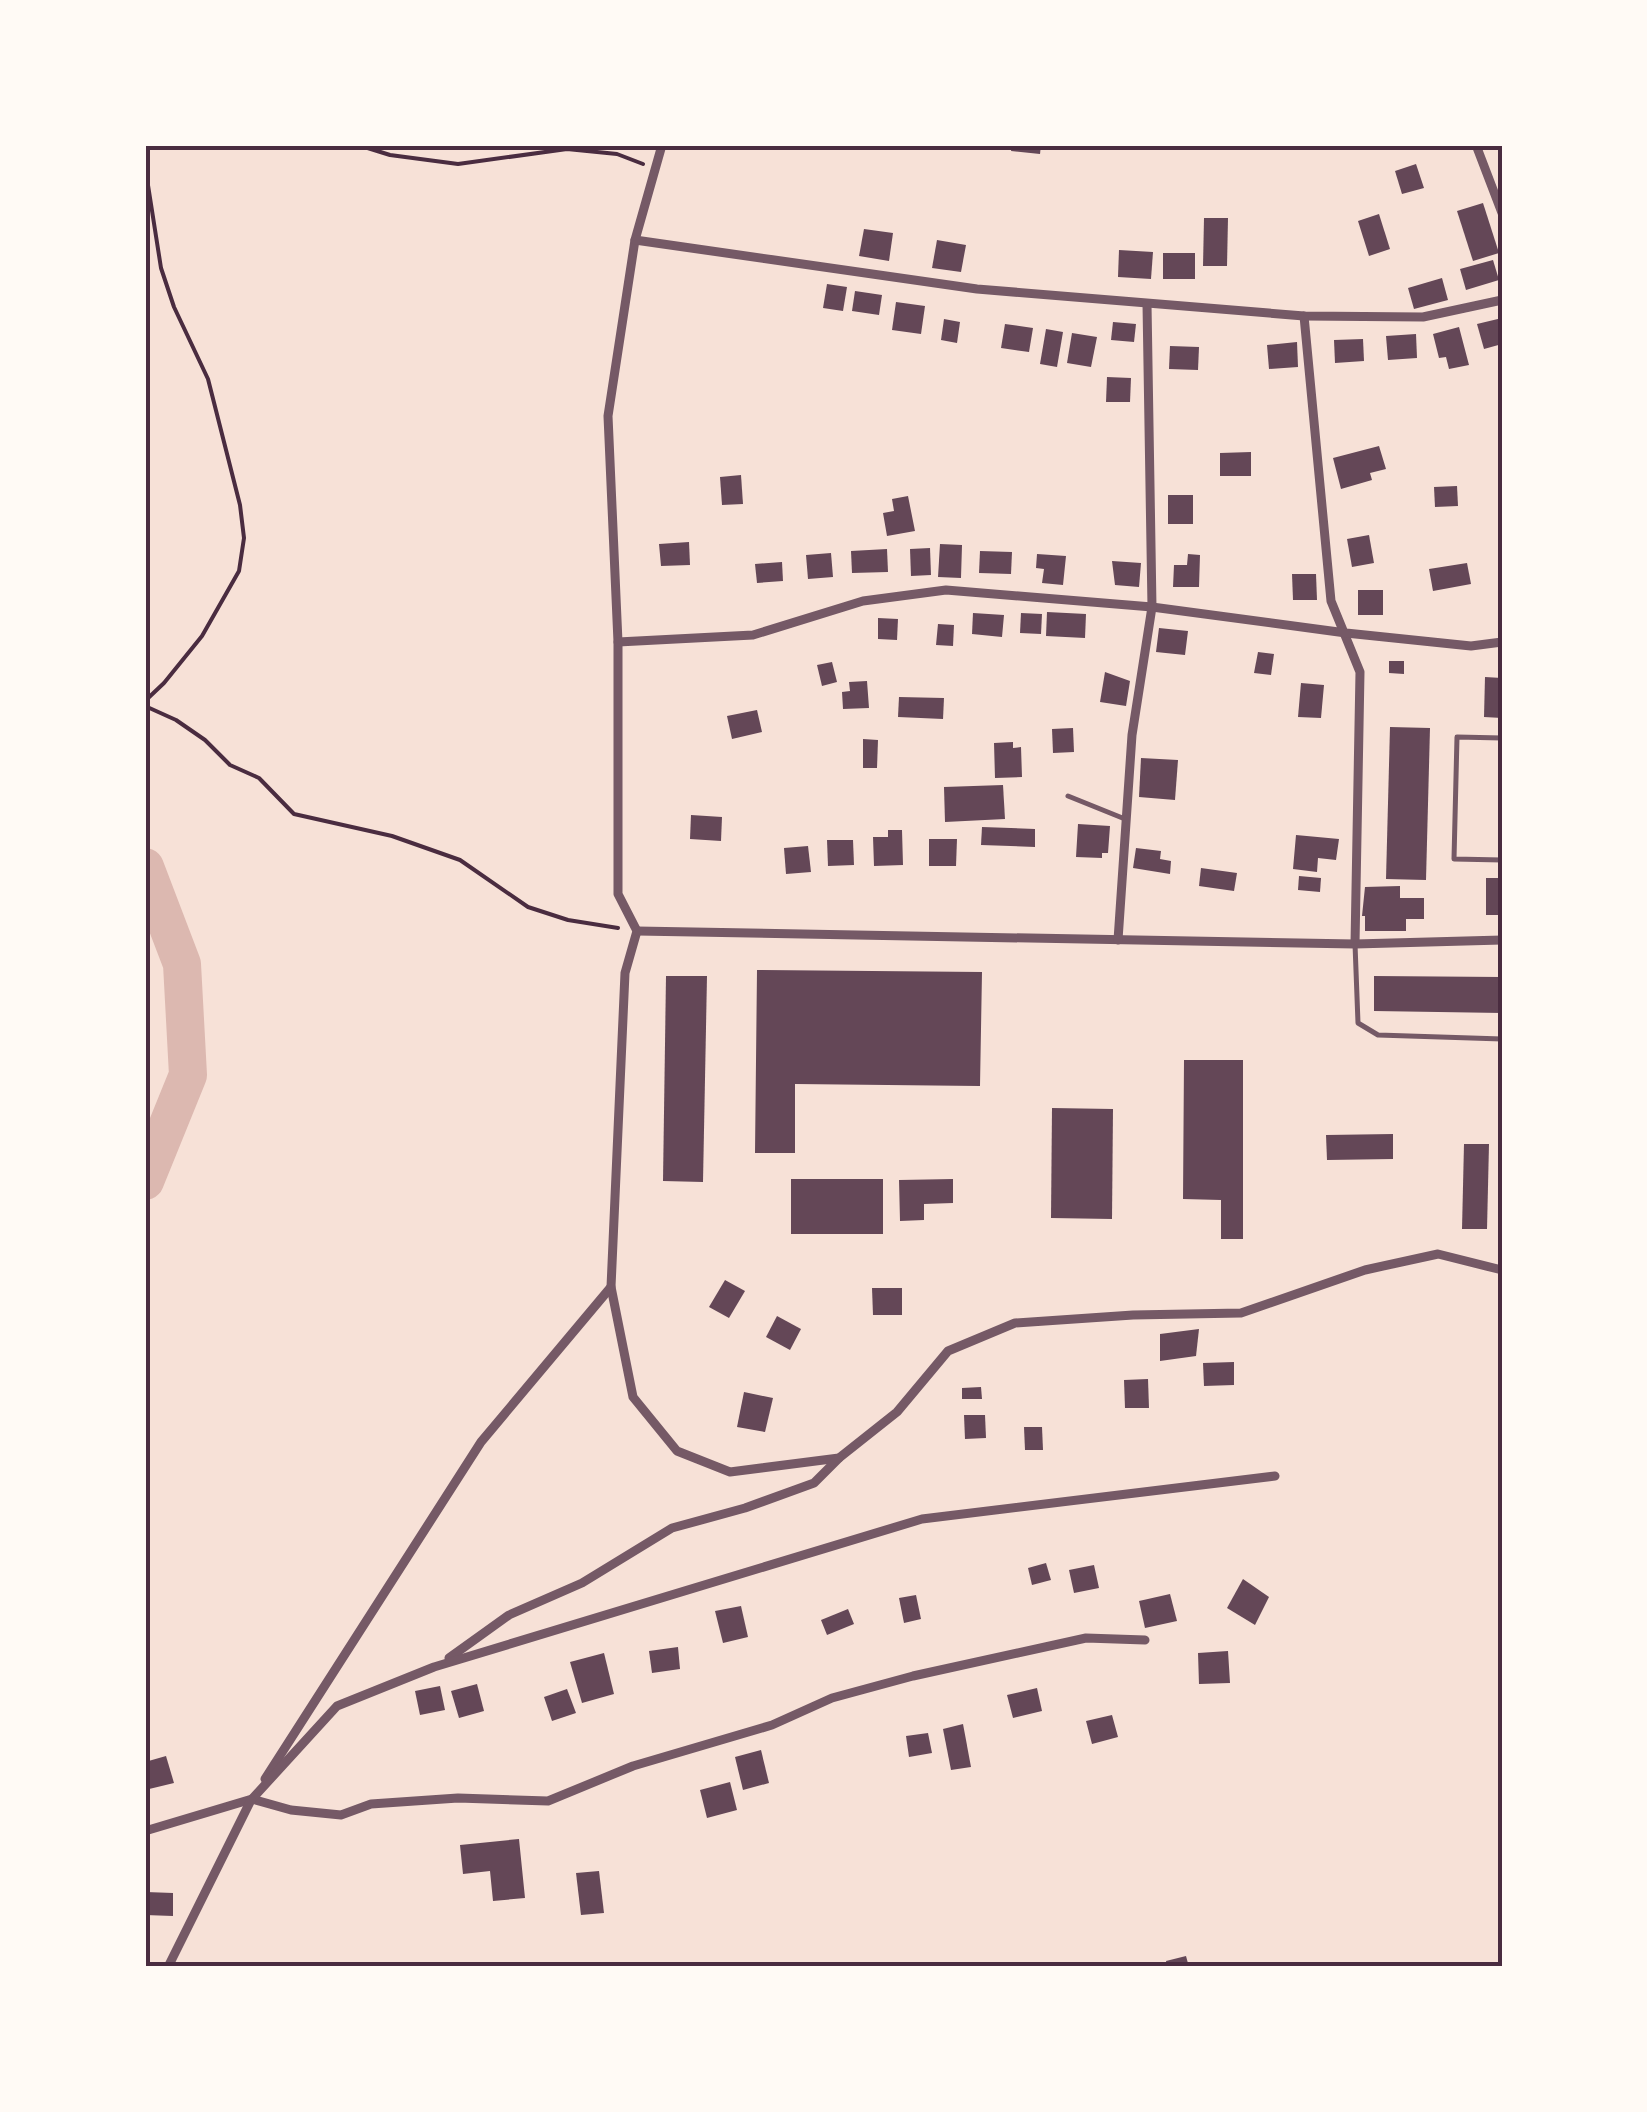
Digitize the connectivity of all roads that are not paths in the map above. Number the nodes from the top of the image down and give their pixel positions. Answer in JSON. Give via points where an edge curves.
{"nodes":[{"id":1,"x":662,"y":145,"type":"edge"},
{"id":2,"x":1476,"y":145,"type":"edge"},
{"id":3,"x":1502,"y":213,"type":"edge"},
{"id":4,"x":635,"y":240,"type":"junction"},
{"id":5,"x":1502,"y":300,"type":"edge"},
{"id":6,"x":1148,"y":304,"type":"junction"},
{"id":7,"x":1304,"y":316,"type":"junction"},
{"id":8,"x":1152,"y":607,"type":"junction"},
{"id":9,"x":1346,"y":633,"type":"junction"},
{"id":10,"x":618,"y":642,"type":"junction"},
{"id":11,"x":1502,"y":642,"type":"edge"},
{"id":12,"x":1502,"y":738,"type":"edge"},
{"id":13,"x":1068,"y":796,"type":"dead end"},
{"id":14,"x":1126,"y":819,"type":"junction"},
{"id":15,"x":1502,"y":860,"type":"edge"},
{"id":16,"x":638,"y":930,"type":"junction"},
{"id":17,"x":1118,"y":940,"type":"junction"},
{"id":18,"x":1502,"y":940,"type":"edge"},
{"id":19,"x":1355,"y":944,"type":"junction"},
{"id":20,"x":1502,"y":1039,"type":"edge"},
{"id":21,"x":1502,"y":1270,"type":"edge"},
{"id":22,"x":611,"y":1287,"type":"junction"},
{"id":23,"x":839,"y":1458,"type":"junction"},
{"id":24,"x":1274,"y":1476,"type":"dead end"},
{"id":25,"x":1145,"y":1640,"type":"dead end"},
{"id":26,"x":434,"y":1667,"type":"junction"},
{"id":27,"x":252,"y":1799,"type":"junction"},
{"id":28,"x":145,"y":1831,"type":"edge"},
{"id":29,"x":168,"y":1967,"type":"edge"}],
"edges":[{"from":1,"to":4,"type":"street"},
{"from":2,"to":3,"type":"street"},
{"from":4,"to":6,"type":"street","via":[[976,289]]},
{"from":4,"to":10,"type":"street","via":[[608,416]]},
{"from":5,"to":7,"type":"street","via":[[1423,317]]},
{"from":6,"to":7,"type":"street"},
{"from":6,"to":8,"type":"street"},
{"from":7,"to":9,"type":"street","via":[[1331,601]]},
{"from":8,"to":9,"type":"street"},
{"from":8,"to":10,"type":"street","via":[[946,590],[863,601],[753,635]]},
{"from":8,"to":14,"type":"street"},
{"from":9,"to":11,"type":"street","via":[[1471,646]]},
{"from":9,"to":19,"type":"street","via":[[1360,672]]},
{"from":10,"to":16,"type":"street","via":[[618,894]]},
{"from":12,"to":15,"type":"lane","via":[[1457,737],[1454,858]]},
{"from":13,"to":14,"type":"lane"},
{"from":14,"to":17,"type":"street"},
{"from":16,"to":17,"type":"street"},
{"from":16,"to":22,"type":"street","via":[[625,973]]},
{"from":17,"to":19,"type":"street"},
{"from":18,"to":19,"type":"street"},
{"from":19,"to":20,"type":"lane","via":[[1358,1024],[1378,1035]]},
{"from":21,"to":23,"type":"street","via":[[1438,1254],[1365,1270],[1241,1313],[1015,1323],[948,1351],[898,1412]]},
{"from":22,"to":23,"type":"street","via":[[633,1397],[677,1451],[730,1472]]},
{"from":22,"to":27,"type":"street","via":[[481,1442]]},
{"from":23,"to":26,"type":"street","via":[[814,1483],[672,1528],[582,1583],[510,1615]]},
{"from":24,"to":26,"type":"street","via":[[922,1519]]},
{"from":25,"to":27,"type":"street","via":[[1086,1638],[913,1676],[632,1766],[548,1801],[458,1798],[371,1804],[341,1814]]},
{"from":26,"to":27,"type":"street","via":[[338,1706]]},
{"from":27,"to":28,"type":"street"},
{"from":27,"to":29,"type":"street"}]}
